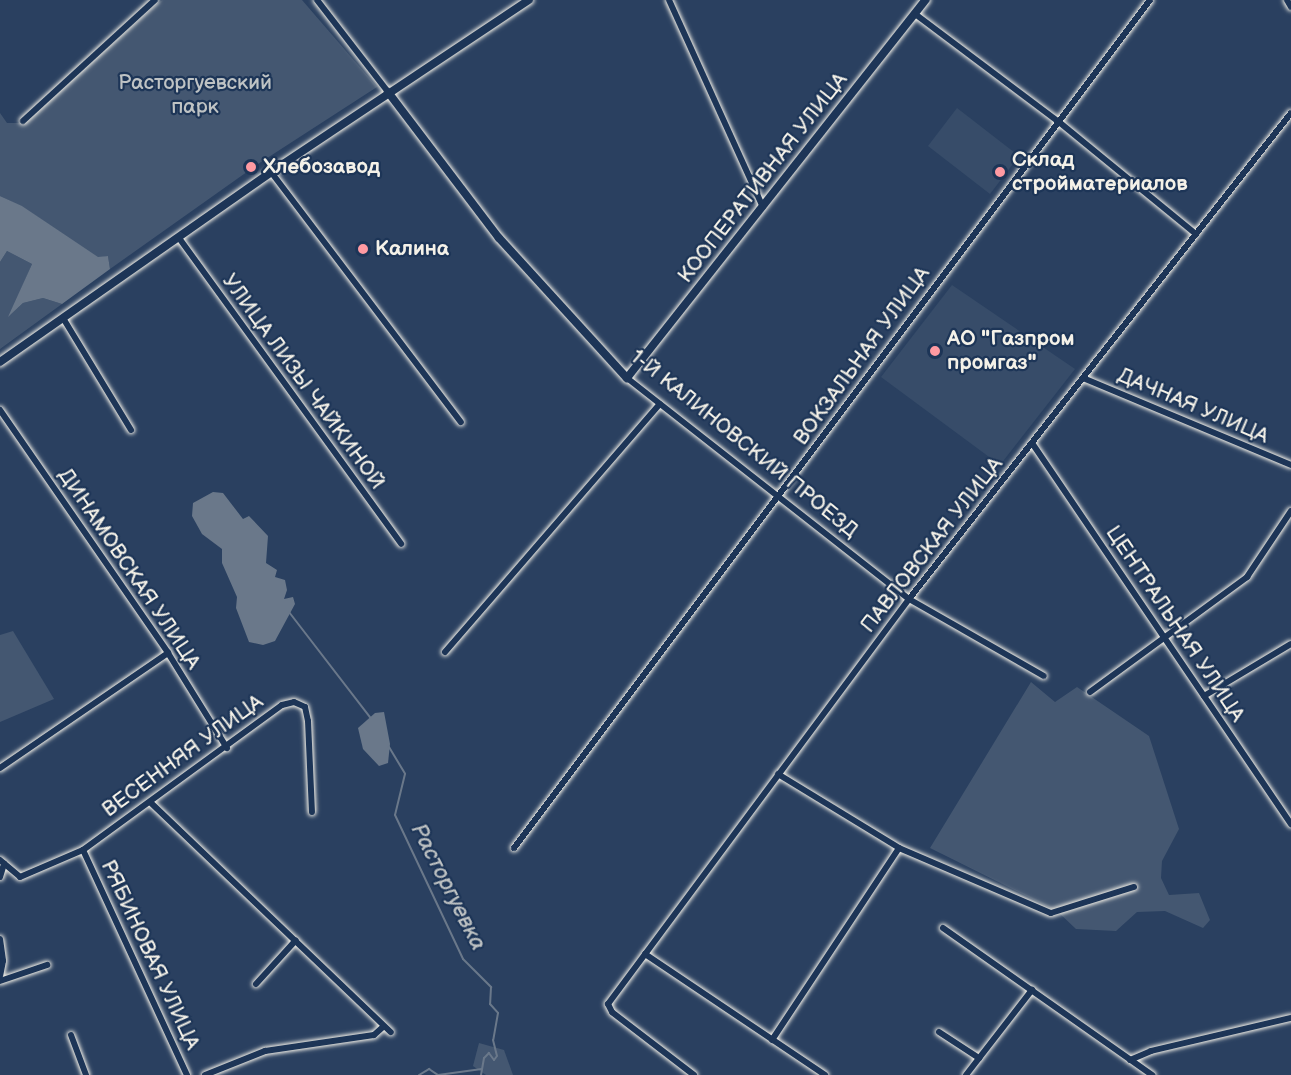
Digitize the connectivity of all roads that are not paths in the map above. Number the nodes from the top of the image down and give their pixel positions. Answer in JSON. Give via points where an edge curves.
{"nodes":[{"id":1,"x":155,"y":0,"type":"edge"},
{"id":2,"x":317,"y":0,"type":"edge"},
{"id":3,"x":529,"y":0,"type":"edge"},
{"id":4,"x":669,"y":0,"type":"edge"},
{"id":5,"x":926,"y":0,"type":"edge"},
{"id":6,"x":1150,"y":0,"type":"edge"},
{"id":7,"x":1287,"y":0,"type":"edge"},
{"id":8,"x":1291,"y":7,"type":"edge"},
{"id":9,"x":915,"y":14,"type":"junction"},
{"id":10,"x":388,"y":92,"type":"junction"},
{"id":11,"x":1291,"y":113,"type":"edge"},
{"id":12,"x":23,"y":121,"type":"dead end"},
{"id":13,"x":1059,"y":122,"type":"junction"},
{"id":14,"x":271,"y":172,"type":"junction"},
{"id":15,"x":763,"y":207,"type":"junction"},
{"id":16,"x":1196,"y":234,"type":"junction"},
{"id":17,"x":179,"y":238,"type":"junction"},
{"id":18,"x":63,"y":318,"type":"junction"},
{"id":19,"x":0,"y":362,"type":"edge"},
{"id":20,"x":627,"y":378,"type":"junction"},
{"id":21,"x":1083,"y":378,"type":"junction"},
{"id":22,"x":660,"y":404,"type":"junction"},
{"id":23,"x":0,"y":410,"type":"edge"},
{"id":24,"x":461,"y":422,"type":"dead end"},
{"id":25,"x":131,"y":430,"type":"dead end"},
{"id":26,"x":1032,"y":443,"type":"junction"},
{"id":27,"x":1291,"y":465,"type":"edge"},
{"id":28,"x":780,"y":495,"type":"junction"},
{"id":29,"x":1291,"y":512,"type":"edge"},
{"id":30,"x":401,"y":544,"type":"dead end"},
{"id":31,"x":909,"y":599,"type":"junction"},
{"id":32,"x":1165,"y":638,"type":"junction"},
{"id":33,"x":1291,"y":644,"type":"edge"},
{"id":34,"x":445,"y":652,"type":"dead end"},
{"id":35,"x":168,"y":653,"type":"junction"},
{"id":36,"x":1044,"y":676,"type":"dead end"},
{"id":37,"x":1090,"y":692,"type":"dead end"},
{"id":38,"x":1204,"y":696,"type":"junction"},
{"id":39,"x":227,"y":748,"type":"junction"},
{"id":40,"x":0,"y":768,"type":"edge"},
{"id":41,"x":778,"y":774,"type":"junction"},
{"id":42,"x":150,"y":802,"type":"junction"},
{"id":43,"x":312,"y":812,"type":"dead end"},
{"id":44,"x":1291,"y":824,"type":"edge"},
{"id":45,"x":514,"y":848,"type":"dead end"},
{"id":46,"x":899,"y":848,"type":"junction"},
{"id":47,"x":82,"y":850,"type":"junction"},
{"id":48,"x":2,"y":862,"type":"edge"},
{"id":49,"x":0,"y":878,"type":"edge"},
{"id":50,"x":1134,"y":886,"type":"dead end"},
{"id":51,"x":943,"y":928,"type":"dead end"},
{"id":52,"x":0,"y":939,"type":"edge"},
{"id":53,"x":296,"y":940,"type":"junction"},
{"id":54,"x":645,"y":954,"type":"junction"},
{"id":55,"x":47,"y":966,"type":"dead end"},
{"id":56,"x":0,"y":976,"type":"edge"},
{"id":57,"x":0,"y":981,"type":"edge"},
{"id":58,"x":256,"y":984,"type":"dead end"},
{"id":59,"x":1032,"y":990,"type":"junction"},
{"id":60,"x":1291,"y":1018,"type":"edge"},
{"id":61,"x":383,"y":1027,"type":"junction"},
{"id":62,"x":391,"y":1032,"type":"dead end"},
{"id":63,"x":939,"y":1032,"type":"dead end"},
{"id":64,"x":71,"y":1035,"type":"dead end"},
{"id":65,"x":772,"y":1040,"type":"junction"},
{"id":66,"x":979,"y":1058,"type":"junction"},
{"id":67,"x":1130,"y":1060,"type":"junction"},
{"id":68,"x":86,"y":1075,"type":"edge"},
{"id":69,"x":187,"y":1075,"type":"edge"},
{"id":70,"x":206,"y":1075,"type":"edge"},
{"id":71,"x":694,"y":1075,"type":"edge"},
{"id":72,"x":825,"y":1075,"type":"edge"},
{"id":73,"x":966,"y":1075,"type":"edge"},
{"id":74,"x":1152,"y":1075,"type":"edge"}],
"edges":[{"from":1,"to":12,"type":"street"},
{"from":2,"to":10,"type":"street","name":"1-Й КАЛИНОВСКИЙ ПРОЕЗД"},
{"from":3,"to":10,"type":"street"},
{"from":4,"to":15,"type":"street"},
{"from":5,"to":9,"type":"street","name":"КООПЕРАТИВНАЯ УЛИЦА"},
{"from":6,"to":13,"type":"street","name":"ВОКЗАЛЬНАЯ УЛИЦА"},
{"from":7,"to":8,"type":"street"},
{"from":9,"to":13,"type":"street"},
{"from":9,"to":15,"type":"street","name":"КООПЕРАТИВНАЯ УЛИЦА"},
{"from":10,"to":14,"type":"street"},
{"from":10,"to":20,"type":"street","name":"1-Й КАЛИНОВСКИЙ ПРОЕЗД","via":[[499,238]]},
{"from":11,"to":16,"type":"street","name":"ПАВЛОВСКАЯ УЛИЦА"},
{"from":13,"to":16,"type":"street"},
{"from":13,"to":28,"type":"street","name":"ВОКЗАЛЬНАЯ УЛИЦА"},
{"from":14,"to":17,"type":"street"},
{"from":14,"to":24,"type":"street"},
{"from":15,"to":20,"type":"street","name":"КООПЕРАТИВНАЯ УЛИЦА"},
{"from":16,"to":21,"type":"street","name":"ПАВЛОВСКАЯ УЛИЦА"},
{"from":17,"to":18,"type":"street"},
{"from":17,"to":30,"type":"street","name":"УЛИЦА ЛИЗЫ ЧАЙКИНОЙ"},
{"from":18,"to":19,"type":"street"},
{"from":18,"to":25,"type":"street"},
{"from":20,"to":22,"type":"street","name":"1-Й КАЛИНОВСКИЙ ПРОЕЗД"},
{"from":21,"to":26,"type":"street","name":"ПАВЛОВСКАЯ УЛИЦА"},
{"from":21,"to":27,"type":"street","name":"ДАЧНАЯ УЛИЦА"},
{"from":22,"to":28,"type":"street","name":"1-Й КАЛИНОВСКИЙ ПРОЕЗД"},
{"from":22,"to":34,"type":"street"},
{"from":23,"to":35,"type":"street","name":"ДИНАМОВСКАЯ УЛИЦА"},
{"from":26,"to":31,"type":"street","name":"ПАВЛОВСКАЯ УЛИЦА"},
{"from":26,"to":32,"type":"street","name":"ЦЕНТРАЛЬНАЯ УЛИЦА"},
{"from":28,"to":31,"type":"street","name":"1-Й КАЛИНОВСКИЙ ПРОЕЗД"},
{"from":28,"to":45,"type":"street","name":"ВОКЗАЛЬНАЯ УЛИЦА"},
{"from":29,"to":32,"type":"street","via":[[1247,577]]},
{"from":31,"to":36,"type":"street","name":"1-Й КАЛИНОВСКИЙ ПРОЕЗД"},
{"from":31,"to":41,"type":"street","name":"ПАВЛОВСКАЯ УЛИЦА"},
{"from":32,"to":37,"type":"street"},
{"from":32,"to":38,"type":"street","name":"ЦЕНТРАЛЬНАЯ УЛИЦА"},
{"from":33,"to":38,"type":"street"},
{"from":35,"to":39,"type":"street","name":"ДИНАМОВСКАЯ УЛИЦА"},
{"from":35,"to":40,"type":"street"},
{"from":38,"to":44,"type":"street","name":"ЦЕНТРАЛЬНАЯ УЛИЦА"},
{"from":39,"to":42,"type":"street","name":"ВЕСЕННЯЯ УЛИЦА"},
{"from":39,"to":43,"type":"street","name":"ВЕСЕННЯЯ УЛИЦА","via":[[282,705],[294,702],[305,707]]},
{"from":41,"to":46,"type":"street"},
{"from":41,"to":54,"type":"street","name":"ПАВЛОВСКАЯ УЛИЦА"},
{"from":42,"to":47,"type":"street","name":"ВЕСЕННЯЯ УЛИЦА"},
{"from":42,"to":53,"type":"street"},
{"from":46,"to":50,"type":"street","via":[[1051,913]]},
{"from":46,"to":65,"type":"street"},
{"from":47,"to":48,"type":"street","name":"ВЕСЕННЯЯ УЛИЦА","via":[[20,877]]},
{"from":47,"to":69,"type":"street","name":"РЯБИНОВАЯ УЛИЦА"},
{"from":48,"to":49,"type":"street"},
{"from":51,"to":59,"type":"street"},
{"from":52,"to":56,"type":"street"},
{"from":53,"to":58,"type":"street"},
{"from":53,"to":61,"type":"street"},
{"from":54,"to":65,"type":"street"},
{"from":54,"to":71,"type":"street","name":"ПАВЛОВСКАЯ УЛИЦА","via":[[608,1004],[612,1012]]},
{"from":55,"to":57,"type":"street"},
{"from":59,"to":66,"type":"street"},
{"from":59,"to":67,"type":"street"},
{"from":60,"to":67,"type":"street","via":[[1151,1051]]},
{"from":61,"to":62,"type":"street"},
{"from":61,"to":70,"type":"street","via":[[374,1035],[265,1051]]},
{"from":63,"to":66,"type":"street"},
{"from":64,"to":68,"type":"street"},
{"from":65,"to":72,"type":"street"},
{"from":66,"to":73,"type":"street"},
{"from":67,"to":74,"type":"street"}]}
